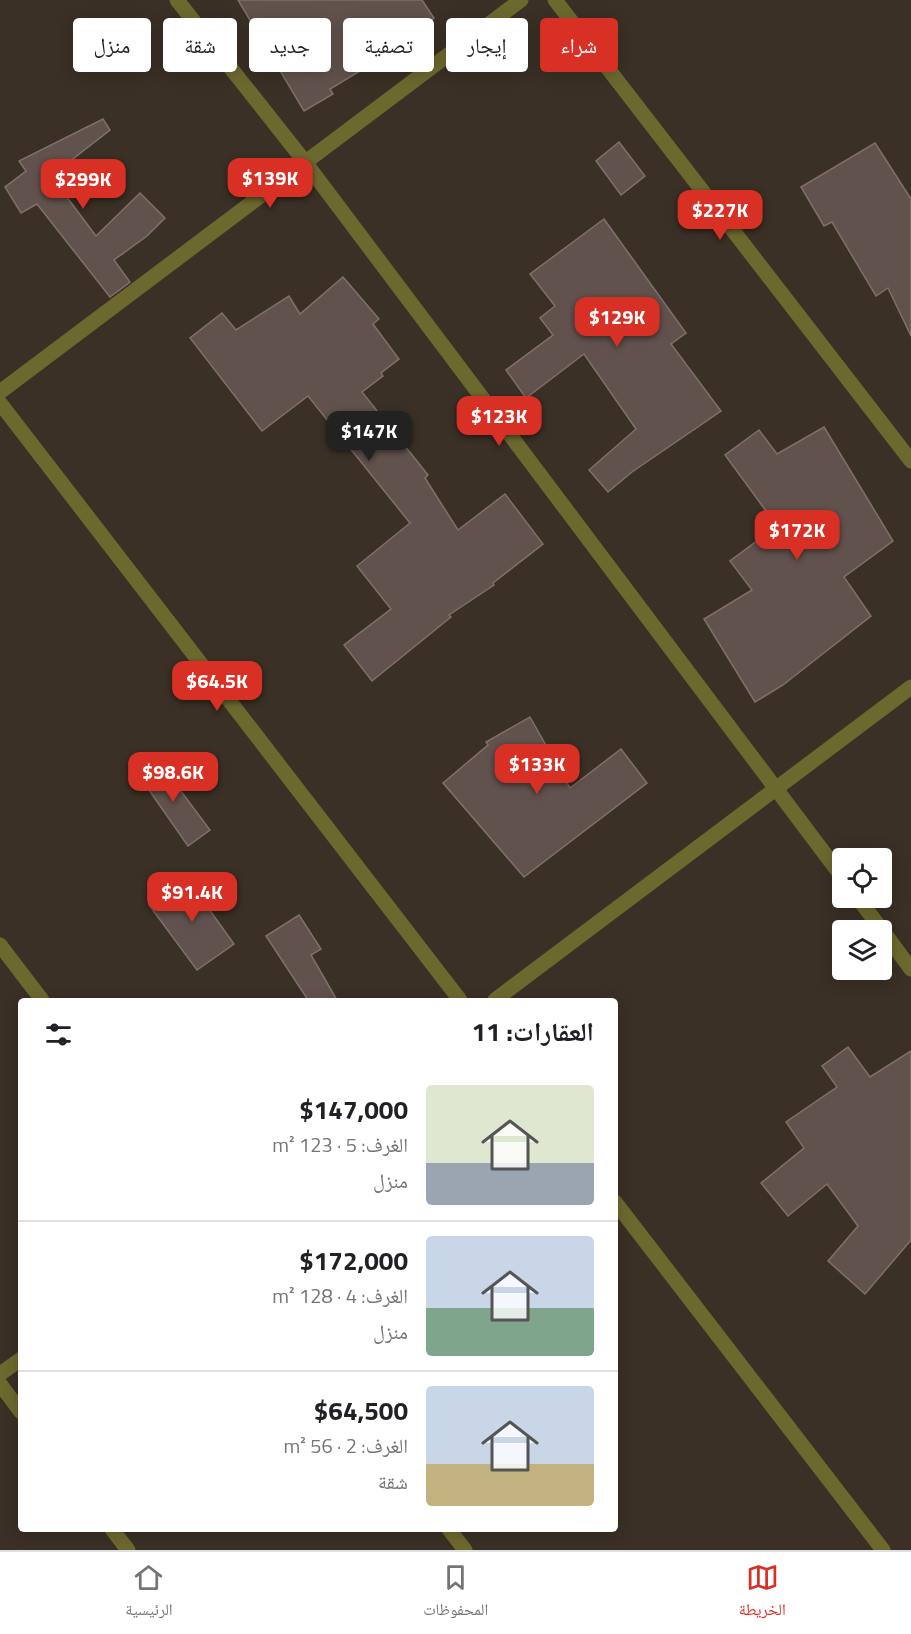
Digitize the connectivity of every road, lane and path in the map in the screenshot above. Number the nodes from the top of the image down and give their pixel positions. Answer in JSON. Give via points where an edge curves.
{"nodes":[{"id":1,"x":177,"y":0,"type":"edge"},
{"id":2,"x":521,"y":0,"type":"edge"},
{"id":3,"x":555,"y":0,"type":"edge"},
{"id":4,"x":305,"y":162,"type":"junction"},
{"id":5,"x":0,"y":392,"type":"edge"},
{"id":6,"x":0,"y":403,"type":"edge"},
{"id":7,"x":911,"y":461,"type":"edge"},
{"id":8,"x":911,"y":687,"type":"edge"},
{"id":9,"x":776,"y":789,"type":"junction"},
{"id":10,"x":832,"y":863,"type":"edge"},
{"id":11,"x":865,"y":908,"type":"edge"},
{"id":12,"x":874,"y":920,"type":"edge"},
{"id":13,"x":892,"y":943,"type":"edge"},
{"id":14,"x":0,"y":945,"type":"edge"},
{"id":15,"x":911,"y":969,"type":"edge"},
{"id":16,"x":40,"y":998,"type":"edge"},
{"id":17,"x":458,"y":998,"type":"edge"},
{"id":18,"x":498,"y":998,"type":"edge"},
{"id":19,"x":618,"y":1206,"type":"edge"},
{"id":20,"x":18,"y":1361,"type":"edge"},
{"id":21,"x":0,"y":1374,"type":"edge"},
{"id":22,"x":0,"y":1384,"type":"edge"},
{"id":23,"x":18,"y":1408,"type":"edge"},
{"id":24,"x":114,"y":1532,"type":"edge"},
{"id":25,"x":451,"y":1532,"type":"edge"},
{"id":26,"x":128,"y":1550,"type":"edge"},
{"id":27,"x":465,"y":1550,"type":"edge"},
{"id":28,"x":883,"y":1550,"type":"edge"}],
"edges":[{"from":1,"to":4,"type":"street"},
{"from":2,"to":4,"type":"street"},
{"from":3,"to":7,"type":"street"},
{"from":4,"to":5,"type":"street"},
{"from":4,"to":9,"type":"street"},
{"from":6,"to":17,"type":"street"},
{"from":8,"to":9,"type":"street"},
{"from":9,"to":10,"type":"street"},
{"from":9,"to":18,"type":"street"},
{"from":11,"to":12,"type":"street"},
{"from":13,"to":15,"type":"street"},
{"from":14,"to":16,"type":"street"},
{"from":19,"to":28,"type":"street"},
{"from":20,"to":21,"type":"street"},
{"from":22,"to":23,"type":"street"},
{"from":24,"to":26,"type":"street"},
{"from":25,"to":27,"type":"street"}]}
